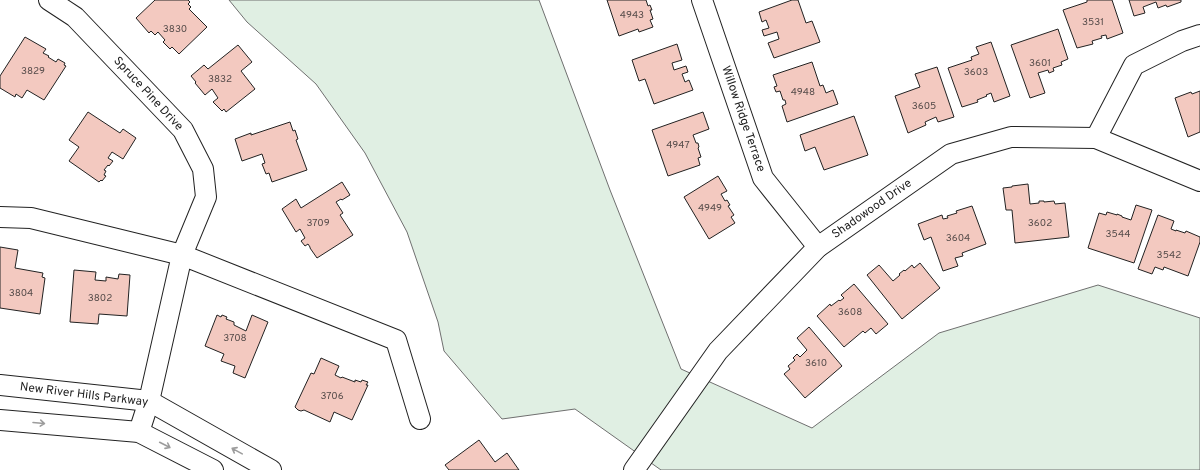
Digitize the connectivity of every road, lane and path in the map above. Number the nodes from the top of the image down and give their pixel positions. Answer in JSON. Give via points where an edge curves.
{"nodes":[{"id":1,"x":49,"y":0,"type":"edge"},
{"id":2,"x":702,"y":0,"type":"edge"},
{"id":3,"x":1200,"y":35,"type":"edge"},
{"id":4,"x":1096,"y":138,"type":"junction"},
{"id":5,"x":1200,"y":181,"type":"edge"},
{"id":6,"x":0,"y":217,"type":"edge"},
{"id":7,"x":818,"y":247,"type":"junction"},
{"id":8,"x":182,"y":255,"type":"junction"},
{"id":9,"x":0,"y":385,"type":"edge"},
{"id":10,"x":149,"y":401,"type":"junction"},
{"id":11,"x":0,"y":420,"type":"edge"},
{"id":12,"x":420,"y":420,"type":"dead end"},
{"id":13,"x":139,"y":432,"type":"junction"},
{"id":14,"x":213,"y":470,"type":"edge"},
{"id":15,"x":271,"y":470,"type":"edge"},
{"id":16,"x":634,"y":470,"type":"edge"}],
"edges":[{"from":1,"to":8,"type":"street","name":"Spruce Pine Drive","via":[[75,18],[183,130],[203,168],[206,197]]},
{"from":2,"to":7,"type":"street","name":"Willow Ridge Terrace","via":[[763,178]]},
{"from":3,"to":4,"type":"street","via":[[1182,40],[1134,65]]},
{"from":4,"to":5,"type":"street","name":"Shadowood Drive"},
{"from":4,"to":7,"type":"street","name":"Shadowood Drive","via":[[1011,137],[951,154]]},
{"from":6,"to":8,"type":"street","via":[[31,218]]},
{"from":7,"to":16,"type":"street","name":"Shadowood Drive","via":[[718,351]]},
{"from":8,"to":10,"type":"street","name":"Spruce Pine Drive"},
{"from":8,"to":12,"type":"street","via":[[396,340]]},
{"from":9,"to":10,"type":"street","name":"New River Hills Parkway"},
{"from":10,"to":13,"type":"street","name":"Spruce Pine Drive"},
{"from":15,"to":10,"type":"street","name":"New River Hills Parkway","one_way":true},
{"from":11,"to":13,"type":"street","one_way":true},
{"from":13,"to":14,"type":"street","one_way":true}]}
